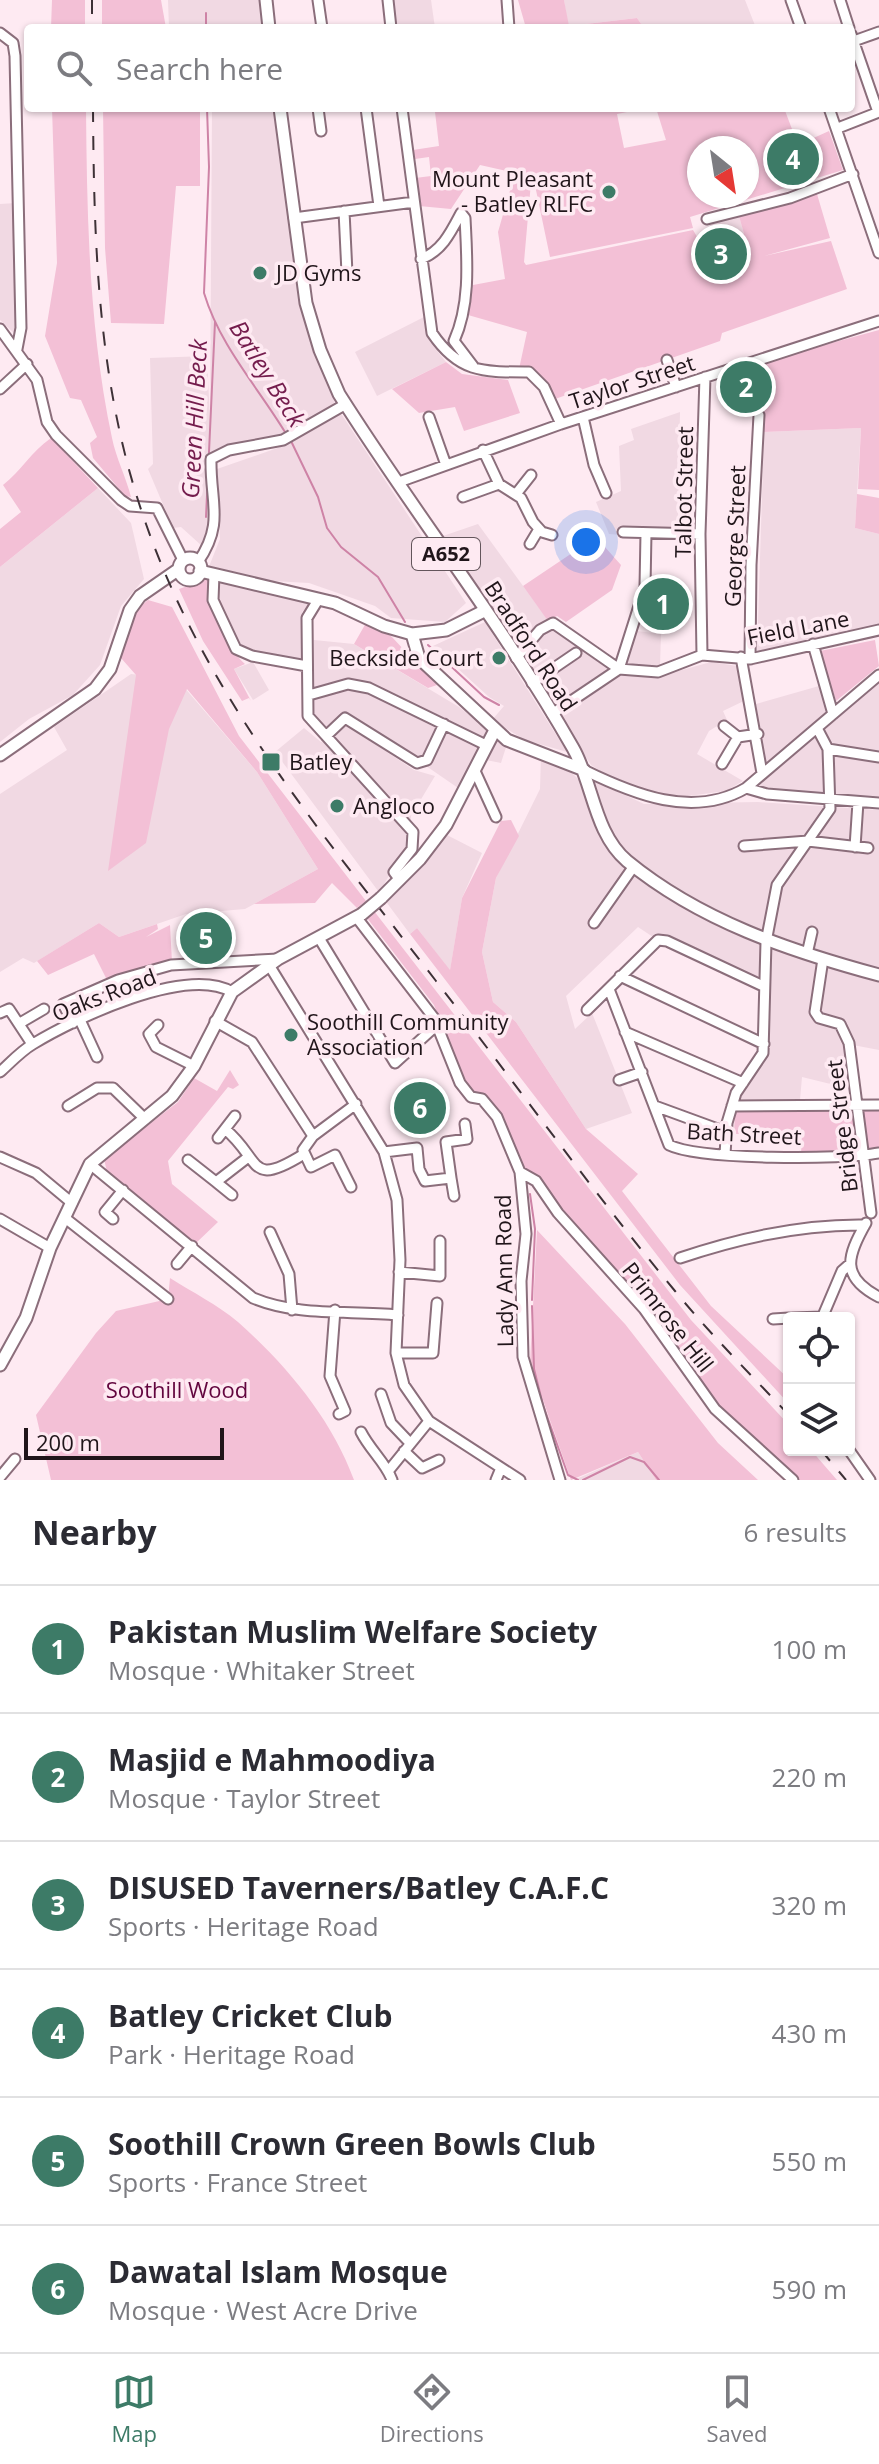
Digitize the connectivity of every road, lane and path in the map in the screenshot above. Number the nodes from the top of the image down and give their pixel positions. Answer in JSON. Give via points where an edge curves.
{"nodes":[{"id":1,"x":266,"y":0,"type":"edge"},
{"id":2,"x":318,"y":0,"type":"edge"},
{"id":3,"x":388,"y":0,"type":"edge"},
{"id":4,"x":507,"y":0,"type":"edge"},
{"id":5,"x":791,"y":0,"type":"edge"},
{"id":6,"x":840,"y":0,"type":"edge"},
{"id":7,"x":269,"y":24,"type":"edge"},
{"id":8,"x":321,"y":24,"type":"edge"},
{"id":9,"x":391,"y":24,"type":"edge"},
{"id":10,"x":509,"y":24,"type":"edge"},
{"id":11,"x":800,"y":24,"type":"edge"},
{"id":12,"x":848,"y":24,"type":"edge"},
{"id":13,"x":879,"y":32,"type":"edge"},
{"id":14,"x":0,"y":33,"type":"edge"},
{"id":15,"x":855,"y":38,"type":"edge"},
{"id":16,"x":855,"y":47,"type":"edge"},
{"id":17,"x":281,"y":112,"type":"edge"},
{"id":18,"x":319,"y":112,"type":"edge"},
{"id":19,"x":367,"y":112,"type":"edge"},
{"id":20,"x":403,"y":112,"type":"edge"},
{"id":21,"x":831,"y":112,"type":"edge"},
{"id":22,"x":878,"y":112,"type":"edge"},
{"id":23,"x":838,"y":128,"type":"junction"},
{"id":24,"x":321,"y":131,"type":"dead end"},
{"id":25,"x":853,"y":174,"type":"junction"},
{"id":26,"x":414,"y":202,"type":"junction"},
{"id":27,"x":379,"y":206,"type":"junction"},
{"id":28,"x":344,"y":211,"type":"junction"},
{"id":29,"x":294,"y":218,"type":"junction"},
{"id":30,"x":707,"y":219,"type":"dead end"},
{"id":31,"x":879,"y":253,"type":"edge"},
{"id":32,"x":421,"y":259,"type":"junction"},
{"id":33,"x":347,"y":273,"type":"dead end"},
{"id":34,"x":879,"y":321,"type":"edge"},
{"id":35,"x":0,"y":329,"type":"edge"},
{"id":36,"x":17,"y":349,"type":"junction"},
{"id":37,"x":667,"y":360,"type":"dead end"},
{"id":38,"x":27,"y":364,"type":"junction"},
{"id":39,"x":476,"y":369,"type":"junction"},
{"id":40,"x":705,"y":377,"type":"junction"},
{"id":41,"x":676,"y":387,"type":"junction"},
{"id":42,"x":0,"y":389,"type":"edge"},
{"id":43,"x":346,"y":404,"type":"junction"},
{"id":44,"x":759,"y":415,"type":"dead end"},
{"id":45,"x":429,"y":417,"type":"dead end"},
{"id":46,"x":583,"y":417,"type":"junction"},
{"id":47,"x":561,"y":424,"type":"junction"},
{"id":48,"x":483,"y":450,"type":"junction"},
{"id":49,"x":446,"y":465,"type":"junction"},
{"id":50,"x":531,"y":475,"type":"dead end"},
{"id":51,"x":399,"y":482,"type":"junction"},
{"id":52,"x":499,"y":484,"type":"junction"},
{"id":53,"x":606,"y":493,"type":"dead end"},
{"id":54,"x":516,"y":494,"type":"junction"},
{"id":55,"x":463,"y":497,"type":"dead end"},
{"id":56,"x":539,"y":529,"type":"junction"},
{"id":57,"x":623,"y":532,"type":"dead end"},
{"id":58,"x":646,"y":533,"type":"junction"},
{"id":59,"x":700,"y":534,"type":"junction"},
{"id":60,"x":552,"y":535,"type":"dead end"},
{"id":61,"x":530,"y":544,"type":"dead end"},
{"id":62,"x":199,"y":567,"type":"junction"},
{"id":63,"x":181,"y":569,"type":"junction"},
{"id":64,"x":214,"y":574,"type":"junction"},
{"id":65,"x":318,"y":600,"type":"junction"},
{"id":66,"x":484,"y":611,"type":"junction"},
{"id":67,"x":879,"y":630,"type":"edge"},
{"id":68,"x":412,"y":634,"type":"junction"},
{"id":69,"x":813,"y":644,"type":"junction"},
{"id":70,"x":576,"y":653,"type":"dead end"},
{"id":71,"x":702,"y":655,"type":"junction"},
{"id":72,"x":516,"y":658,"type":"junction"},
{"id":73,"x":745,"y":658,"type":"junction"},
{"id":74,"x":307,"y":666,"type":"junction"},
{"id":75,"x":619,"y":669,"type":"junction"},
{"id":76,"x":879,"y":675,"type":"edge"},
{"id":77,"x":532,"y":683,"type":"junction"},
{"id":78,"x":309,"y":695,"type":"junction"},
{"id":79,"x":552,"y":714,"type":"junction"},
{"id":80,"x":833,"y":714,"type":"junction"},
{"id":81,"x":444,"y":724,"type":"junction"},
{"id":82,"x":724,"y":726,"type":"dead end"},
{"id":83,"x":817,"y":728,"type":"junction"},
{"id":84,"x":495,"y":730,"type":"junction"},
{"id":85,"x":758,"y":734,"type":"junction"},
{"id":86,"x":326,"y":736,"type":"junction"},
{"id":87,"x":738,"y":737,"type":"junction"},
{"id":88,"x":486,"y":745,"type":"junction"},
{"id":89,"x":828,"y":749,"type":"junction"},
{"id":90,"x":0,"y":755,"type":"edge"},
{"id":91,"x":879,"y":757,"type":"edge"},
{"id":92,"x":722,"y":764,"type":"dead end"},
{"id":93,"x":584,"y":770,"type":"junction"},
{"id":94,"x":475,"y":771,"type":"junction"},
{"id":95,"x":762,"y":773,"type":"junction"},
{"id":96,"x":746,"y":788,"type":"junction"},
{"id":97,"x":831,"y":801,"type":"junction"},
{"id":98,"x":858,"y":802,"type":"junction"},
{"id":99,"x":879,"y":803,"type":"edge"},
{"id":100,"x":496,"y":817,"type":"dead end"},
{"id":101,"x":808,"y":841,"type":"junction"},
{"id":102,"x":744,"y":846,"type":"dead end"},
{"id":103,"x":855,"y":847,"type":"junction"},
{"id":104,"x":868,"y":848,"type":"dead end"},
{"id":105,"x":634,"y":866,"type":"junction"},
{"id":106,"x":400,"y":880,"type":"junction"},
{"id":107,"x":359,"y":916,"type":"junction"},
{"id":108,"x":594,"y":923,"type":"dead end"},
{"id":109,"x":812,"y":932,"type":"dead end"},
{"id":110,"x":319,"y":938,"type":"junction"},
{"id":111,"x":766,"y":942,"type":"junction"},
{"id":112,"x":807,"y":954,"type":"junction"},
{"id":113,"x":823,"y":959,"type":"junction"},
{"id":114,"x":274,"y":962,"type":"junction"},
{"id":115,"x":879,"y":975,"type":"edge"},
{"id":116,"x":620,"y":976,"type":"junction"},
{"id":117,"x":763,"y":986,"type":"junction"},
{"id":118,"x":609,"y":989,"type":"junction"},
{"id":119,"x":232,"y":992,"type":"junction"},
{"id":120,"x":44,"y":1009,"type":"dead end"},
{"id":121,"x":587,"y":1010,"type":"dead end"},
{"id":122,"x":4,"y":1011,"type":"edge"},
{"id":123,"x":215,"y":1021,"type":"junction"},
{"id":124,"x":76,"y":1022,"type":"junction"},
{"id":125,"x":20,"y":1023,"type":"junction"},
{"id":126,"x":438,"y":1024,"type":"junction"},
{"id":127,"x":158,"y":1025,"type":"dead end"},
{"id":128,"x":625,"y":1032,"type":"junction"},
{"id":129,"x":32,"y":1044,"type":"junction"},
{"id":130,"x":764,"y":1044,"type":"junction"},
{"id":131,"x":97,"y":1057,"type":"dead end"},
{"id":132,"x":194,"y":1066,"type":"junction"},
{"id":133,"x":0,"y":1072,"type":"edge"},
{"id":134,"x":642,"y":1072,"type":"junction"},
{"id":135,"x":619,"y":1080,"type":"dead end"},
{"id":136,"x":743,"y":1083,"type":"junction"},
{"id":137,"x":356,"y":1104,"type":"junction"},
{"id":138,"x":858,"y":1105,"type":"junction"},
{"id":139,"x":879,"y":1105,"type":"edge"},
{"id":140,"x":68,"y":1106,"type":"dead end"},
{"id":141,"x":655,"y":1106,"type":"junction"},
{"id":142,"x":732,"y":1106,"type":"junction"},
{"id":143,"x":235,"y":1116,"type":"dead end"},
{"id":144,"x":145,"y":1119,"type":"junction"},
{"id":145,"x":465,"y":1124,"type":"dead end"},
{"id":146,"x":726,"y":1132,"type":"junction"},
{"id":147,"x":313,"y":1136,"type":"junction"},
{"id":148,"x":384,"y":1152,"type":"junction"},
{"id":149,"x":879,"y":1153,"type":"edge"},
{"id":150,"x":304,"y":1154,"type":"junction"},
{"id":151,"x":725,"y":1154,"type":"junction"},
{"id":152,"x":865,"y":1154,"type":"junction"},
{"id":153,"x":0,"y":1157,"type":"edge"},
{"id":154,"x":247,"y":1158,"type":"junction"},
{"id":155,"x":188,"y":1160,"type":"dead end"},
{"id":156,"x":90,"y":1164,"type":"junction"},
{"id":157,"x":520,"y":1172,"type":"junction"},
{"id":158,"x":451,"y":1178,"type":"junction"},
{"id":159,"x":216,"y":1182,"type":"junction"},
{"id":160,"x":351,"y":1187,"type":"dead end"},
{"id":161,"x":123,"y":1190,"type":"junction"},
{"id":162,"x":232,"y":1195,"type":"dead end"},
{"id":163,"x":454,"y":1196,"type":"dead end"},
{"id":164,"x":72,"y":1203,"type":"junction"},
{"id":165,"x":875,"y":1213,"type":"edge"},
{"id":166,"x":65,"y":1218,"type":"junction"},
{"id":167,"x":0,"y":1219,"type":"edge"},
{"id":168,"x":113,"y":1219,"type":"dead end"},
{"id":169,"x":865,"y":1225,"type":"junction"},
{"id":170,"x":270,"y":1232,"type":"dead end"},
{"id":171,"x":440,"y":1241,"type":"dead end"},
{"id":172,"x":192,"y":1246,"type":"junction"},
{"id":173,"x":50,"y":1248,"type":"junction"},
{"id":174,"x":680,"y":1258,"type":"dead end"},
{"id":175,"x":177,"y":1264,"type":"dead end"},
{"id":176,"x":850,"y":1264,"type":"junction"},
{"id":177,"x":399,"y":1272,"type":"junction"},
{"id":178,"x":879,"y":1297,"type":"edge"},
{"id":179,"x":168,"y":1299,"type":"dead end"},
{"id":180,"x":437,"y":1303,"type":"dead end"},
{"id":181,"x":292,"y":1310,"type":"junction"},
{"id":182,"x":335,"y":1310,"type":"junction"},
{"id":183,"x":825,"y":1312,"type":"edge"},
{"id":184,"x":398,"y":1315,"type":"junction"},
{"id":185,"x":783,"y":1318,"type":"edge"},
{"id":186,"x":773,"y":1319,"type":"dead end"},
{"id":187,"x":396,"y":1353,"type":"junction"},
{"id":188,"x":0,"y":1365,"type":"edge"},
{"id":189,"x":381,"y":1394,"type":"dead end"},
{"id":190,"x":339,"y":1414,"type":"dead end"},
{"id":191,"x":429,"y":1421,"type":"junction"},
{"id":192,"x":361,"y":1432,"type":"dead end"},
{"id":193,"x":407,"y":1447,"type":"junction"},
{"id":194,"x":854,"y":1456,"type":"edge"},
{"id":195,"x":15,"y":1459,"type":"dead end"},
{"id":196,"x":439,"y":1460,"type":"dead end"},
{"id":197,"x":422,"y":1468,"type":"junction"},
{"id":198,"x":501,"y":1468,"type":"junction"},
{"id":199,"x":390,"y":1469,"type":"junction"},
{"id":200,"x":0,"y":1477,"type":"edge"},
{"id":201,"x":428,"y":1479,"type":"edge"},
{"id":202,"x":874,"y":1479,"type":"edge"},
{"id":203,"x":392,"y":1480,"type":"edge"},
{"id":204,"x":496,"y":1480,"type":"edge"},
{"id":205,"x":520,"y":1480,"type":"edge"},
{"id":206,"x":560,"y":1480,"type":"edge"},
{"id":207,"x":793,"y":1480,"type":"edge"}],
"edges":[{"from":1,"to":7,"type":"main road"},
{"from":2,"to":8,"type":"street"},
{"from":3,"to":9,"type":"street"},
{"from":4,"to":10,"type":"street"},
{"from":5,"to":11,"type":"street"},
{"from":6,"to":12,"type":"street"},
{"from":13,"to":15,"type":"street"},
{"from":14,"to":36,"type":"street","via":[[13,43],[15,56],[21,328]]},
{"from":16,"to":22,"type":"street"},
{"from":17,"to":29,"type":"main road","name":"Bradford Road","number":"A652"},
{"from":18,"to":24,"type":"street"},
{"from":19,"to":27,"type":"street"},
{"from":20,"to":26,"type":"street"},
{"from":21,"to":23,"type":"street"},
{"from":22,"to":23,"type":"street"},
{"from":23,"to":25,"type":"street"},
{"from":25,"to":30,"type":"street","via":[[790,198]]},
{"from":25,"to":31,"type":"street"},
{"from":26,"to":27,"type":"street"},
{"from":26,"to":32,"type":"street"},
{"from":27,"to":28,"type":"street"},
{"from":28,"to":29,"type":"street"},
{"from":28,"to":33,"type":"street"},
{"from":29,"to":43,"type":"main road","name":"Bradford Road","number":"A652","via":[[307,310]]},
{"from":32,"to":39,"type":"street","via":[[432,333],[446,353]]},
{"from":32,"to":39,"type":"street","via":[[450,235],[461,213],[467,264],[462,323],[454,341]]},
{"from":34,"to":40,"type":"street","name":"Taylor Street"},
{"from":35,"to":36,"type":"street"},
{"from":36,"to":38,"type":"street"},
{"from":37,"to":41,"type":"street"},
{"from":38,"to":42,"type":"street"},
{"from":38,"to":63,"type":"street","via":[[56,435],[121,500],[157,508]]},
{"from":39,"to":47,"type":"street","via":[[529,372],[544,387]]},
{"from":40,"to":41,"type":"street","name":"Taylor Street"},
{"from":40,"to":59,"type":"street","name":"Talbot Street"},
{"from":41,"to":46,"type":"street","name":"Taylor Street"},
{"from":43,"to":51,"type":"main road","name":"Bradford Road","number":"A652"},
{"from":43,"to":62,"type":"street","via":[[288,438],[211,459],[215,526]]},
{"from":44,"to":73,"type":"street","name":"George Street"},
{"from":45,"to":49,"type":"street"},
{"from":46,"to":47,"type":"street","name":"Taylor Street"},
{"from":46,"to":53,"type":"street"},
{"from":47,"to":48,"type":"street","name":"Taylor Street"},
{"from":48,"to":49,"type":"street","name":"Taylor Street"},
{"from":48,"to":52,"type":"street"},
{"from":49,"to":51,"type":"street","name":"Taylor Street"},
{"from":50,"to":54,"type":"street"},
{"from":51,"to":66,"type":"main road","name":"Bradford Road","number":"A652"},
{"from":52,"to":54,"type":"street"},
{"from":52,"to":55,"type":"street"},
{"from":54,"to":56,"type":"street"},
{"from":56,"to":60,"type":"street"},
{"from":56,"to":61,"type":"street"},
{"from":57,"to":58,"type":"street"},
{"from":58,"to":59,"type":"street"},
{"from":58,"to":75,"type":"street","via":[[645,587]]},
{"from":59,"to":71,"type":"street","name":"Talbot Street"},
{"from":62,"to":63,"type":"main road"},
{"from":62,"to":63,"type":"main road","via":[[191,580]]},
{"from":62,"to":64,"type":"main road"},
{"from":63,"to":90,"type":"main road","via":[[152,587],[130,610],[110,669],[95,689]]},
{"from":64,"to":65,"type":"main road"},
{"from":64,"to":74,"type":"street","via":[[213,600],[236,649]]},
{"from":65,"to":68,"type":"main road"},
{"from":65,"to":74,"type":"street","via":[[307,618]]},
{"from":66,"to":68,"type":"main road","via":[[446,630]]},
{"from":66,"to":72,"type":"main road","name":"Bradford Road","number":"A652"},
{"from":67,"to":69,"type":"street","name":"Field Lane"},
{"from":68,"to":84,"type":"main road","via":[[419,658]]},
{"from":69,"to":73,"type":"street","name":"Field Lane"},
{"from":69,"to":80,"type":"street"},
{"from":70,"to":77,"type":"street"},
{"from":71,"to":73,"type":"street","name":"Field Lane"},
{"from":71,"to":75,"type":"street","name":"Field Lane","via":[[658,672]]},
{"from":72,"to":75,"type":"street","via":[[553,623]]},
{"from":72,"to":77,"type":"main road","name":"Bradford Road","number":"A652"},
{"from":73,"to":85,"type":"street","name":"George Street"},
{"from":74,"to":78,"type":"street"},
{"from":75,"to":79,"type":"street"},
{"from":76,"to":80,"type":"street"},
{"from":77,"to":79,"type":"main road","name":"Bradford Road","number":"A652"},
{"from":78,"to":81,"type":"street","via":[[348,684],[369,688]]},
{"from":78,"to":86,"type":"street","via":[[308,716]]},
{"from":79,"to":93,"type":"main road","name":"Bradford Road","number":"A652"},
{"from":80,"to":83,"type":"street"},
{"from":81,"to":86,"type":"street","via":[[427,760],[417,763],[345,718]]},
{"from":81,"to":88,"type":"street"},
{"from":82,"to":87,"type":"street"},
{"from":83,"to":89,"type":"street"},
{"from":83,"to":95,"type":"street"},
{"from":84,"to":88,"type":"main road"},
{"from":84,"to":93,"type":"main road","via":[[507,740]]},
{"from":85,"to":87,"type":"street"},
{"from":85,"to":95,"type":"street","name":"George Street"},
{"from":86,"to":106,"type":"street","via":[[413,832],[412,849],[394,872]]},
{"from":87,"to":92,"type":"street"},
{"from":88,"to":94,"type":"main road"},
{"from":89,"to":91,"type":"street"},
{"from":89,"to":97,"type":"street"},
{"from":93,"to":96,"type":"street","via":[[628,792],[659,800],[729,798]]},
{"from":93,"to":105,"type":"main road","name":"Bradford Road","number":"A652","via":[[605,832]]},
{"from":94,"to":100,"type":"street"},
{"from":94,"to":106,"type":"main road","via":[[446,825]]},
{"from":95,"to":96,"type":"street"},
{"from":96,"to":97,"type":"street"},
{"from":97,"to":98,"type":"street"},
{"from":97,"to":101,"type":"street"},
{"from":98,"to":99,"type":"street"},
{"from":98,"to":103,"type":"street"},
{"from":101,"to":102,"type":"street"},
{"from":101,"to":103,"type":"street"},
{"from":101,"to":111,"type":"street","via":[[777,885]]},
{"from":103,"to":104,"type":"street"},
{"from":105,"to":108,"type":"street"},
{"from":105,"to":111,"type":"main road","name":"Bradford Road","number":"A652"},
{"from":106,"to":107,"type":"main road","bridge":true},
{"from":107,"to":110,"type":"main road"},
{"from":107,"to":126,"type":"street","name":"Lady Ann Road"},
{"from":109,"to":112,"type":"street"},
{"from":110,"to":114,"type":"main road"},
{"from":110,"to":126,"type":"street","via":[[395,1063]]},
{"from":111,"to":112,"type":"main road","name":"Bradford Road","number":"A652"},
{"from":111,"to":117,"type":"street"},
{"from":112,"to":113,"type":"main road","name":"Bradford Road","number":"A652"},
{"from":113,"to":115,"type":"main road","name":"Bradford Road","number":"A652"},
{"from":113,"to":138,"type":"street","name":"Bridge Street","via":[[815,1012],[845,1031]]},
{"from":114,"to":119,"type":"main road"},
{"from":114,"to":124,"type":"street","via":[[201,962],[153,969],[63,1004]]},
{"from":114,"to":137,"type":"street"},
{"from":116,"to":117,"type":"street","via":[[658,940]]},
{"from":116,"to":118,"type":"street"},
{"from":116,"to":130,"type":"street"},
{"from":117,"to":130,"type":"street"},
{"from":118,"to":121,"type":"street"},
{"from":118,"to":128,"type":"street"},
{"from":119,"to":123,"type":"main road"},
{"from":119,"to":124,"type":"street","name":"Oaks Road","via":[[196,985],[173,988]]},
{"from":120,"to":125,"type":"street"},
{"from":122,"to":125,"type":"street"},
{"from":123,"to":132,"type":"main road"},
{"from":123,"to":147,"type":"street","via":[[252,1042]]},
{"from":124,"to":129,"type":"street","name":"Oaks Road"},
{"from":124,"to":131,"type":"street"},
{"from":125,"to":129,"type":"street"},
{"from":126,"to":157,"type":"street","name":"Lady Ann Road","via":[[460,1083],[497,1117]]},
{"from":127,"to":132,"type":"street","via":[[149,1034],[156,1047]]},
{"from":128,"to":134,"type":"street"},
{"from":128,"to":136,"type":"street"},
{"from":129,"to":133,"type":"street","name":"Oaks Road"},
{"from":130,"to":136,"type":"street"},
{"from":132,"to":144,"type":"main road","via":[[172,1096]]},
{"from":134,"to":135,"type":"street"},
{"from":134,"to":141,"type":"street"},
{"from":136,"to":142,"type":"street"},
{"from":137,"to":147,"type":"street"},
{"from":137,"to":148,"type":"street"},
{"from":138,"to":139,"type":"street"},
{"from":138,"to":142,"type":"street"},
{"from":138,"to":152,"type":"street","name":"Bridge Street"},
{"from":140,"to":144,"type":"street","via":[[97,1088],[113,1088]]},
{"from":141,"to":146,"type":"street"},
{"from":141,"to":151,"type":"street","name":"Bath Street","via":[[669,1145]]},
{"from":142,"to":146,"type":"street"},
{"from":143,"to":154,"type":"street","via":[[222,1134],[237,1140]]},
{"from":144,"to":156,"type":"main road"},
{"from":145,"to":158,"type":"street","via":[[467,1139],[446,1142]]},
{"from":146,"to":151,"type":"street"},
{"from":147,"to":150,"type":"street"},
{"from":148,"to":158,"type":"street","via":[[417,1148],[425,1181]]},
{"from":148,"to":177,"type":"street","via":[[397,1200]]},
{"from":149,"to":152,"type":"street","name":"Bath Street"},
{"from":150,"to":154,"type":"street","via":[[273,1172],[260,1170]]},
{"from":150,"to":160,"type":"street","via":[[311,1167],[335,1155]]},
{"from":151,"to":152,"type":"street","name":"Bath Street"},
{"from":152,"to":165,"type":"street","name":"Bridge Street"},
{"from":153,"to":164,"type":"street","via":[[36,1173]]},
{"from":154,"to":159,"type":"street"},
{"from":155,"to":159,"type":"street"},
{"from":156,"to":161,"type":"street"},
{"from":156,"to":164,"type":"main road"},
{"from":157,"to":206,"type":"street","name":"Lady Ann Road","via":[[526,1234],[523,1357]]},
{"from":157,"to":207,"type":"street","name":"Primrose Hill","via":[[536,1181],[644,1309],[715,1409]]},
{"from":158,"to":163,"type":"street"},
{"from":159,"to":162,"type":"street"},
{"from":161,"to":168,"type":"street","via":[[105,1212]]},
{"from":161,"to":172,"type":"street"},
{"from":164,"to":166,"type":"main road"},
{"from":165,"to":169,"type":"street"},
{"from":166,"to":173,"type":"main road"},
{"from":166,"to":179,"type":"street"},
{"from":167,"to":173,"type":"street"},
{"from":169,"to":174,"type":"street","via":[[735,1240]]},
{"from":169,"to":176,"type":"street"},
{"from":170,"to":181,"type":"street","via":[[289,1274]]},
{"from":171,"to":177,"type":"street","via":[[440,1276]]},
{"from":172,"to":175,"type":"street"},
{"from":172,"to":181,"type":"street","via":[[253,1298]]},
{"from":173,"to":188,"type":"main road","via":[[26,1318]]},
{"from":176,"to":178,"type":"street","via":[[856,1281]]},
{"from":176,"to":183,"type":"street"},
{"from":177,"to":184,"type":"street"},
{"from":180,"to":187,"type":"street","via":[[433,1353]]},
{"from":181,"to":182,"type":"street"},
{"from":182,"to":184,"type":"street"},
{"from":182,"to":190,"type":"street","via":[[330,1376],[345,1411]]},
{"from":184,"to":187,"type":"street"},
{"from":185,"to":186,"type":"street"},
{"from":187,"to":191,"type":"street","via":[[404,1385]]},
{"from":189,"to":193,"type":"street"},
{"from":191,"to":193,"type":"street"},
{"from":191,"to":198,"type":"street"},
{"from":192,"to":199,"type":"street","via":[[371,1453]]},
{"from":193,"to":197,"type":"street"},
{"from":193,"to":199,"type":"street"},
{"from":194,"to":202,"type":"street"},
{"from":195,"to":200,"type":"street"},
{"from":196,"to":197,"type":"street"},
{"from":197,"to":201,"type":"street"},
{"from":198,"to":204,"type":"street"},
{"from":198,"to":205,"type":"street"},
{"from":199,"to":203,"type":"street"}]}
